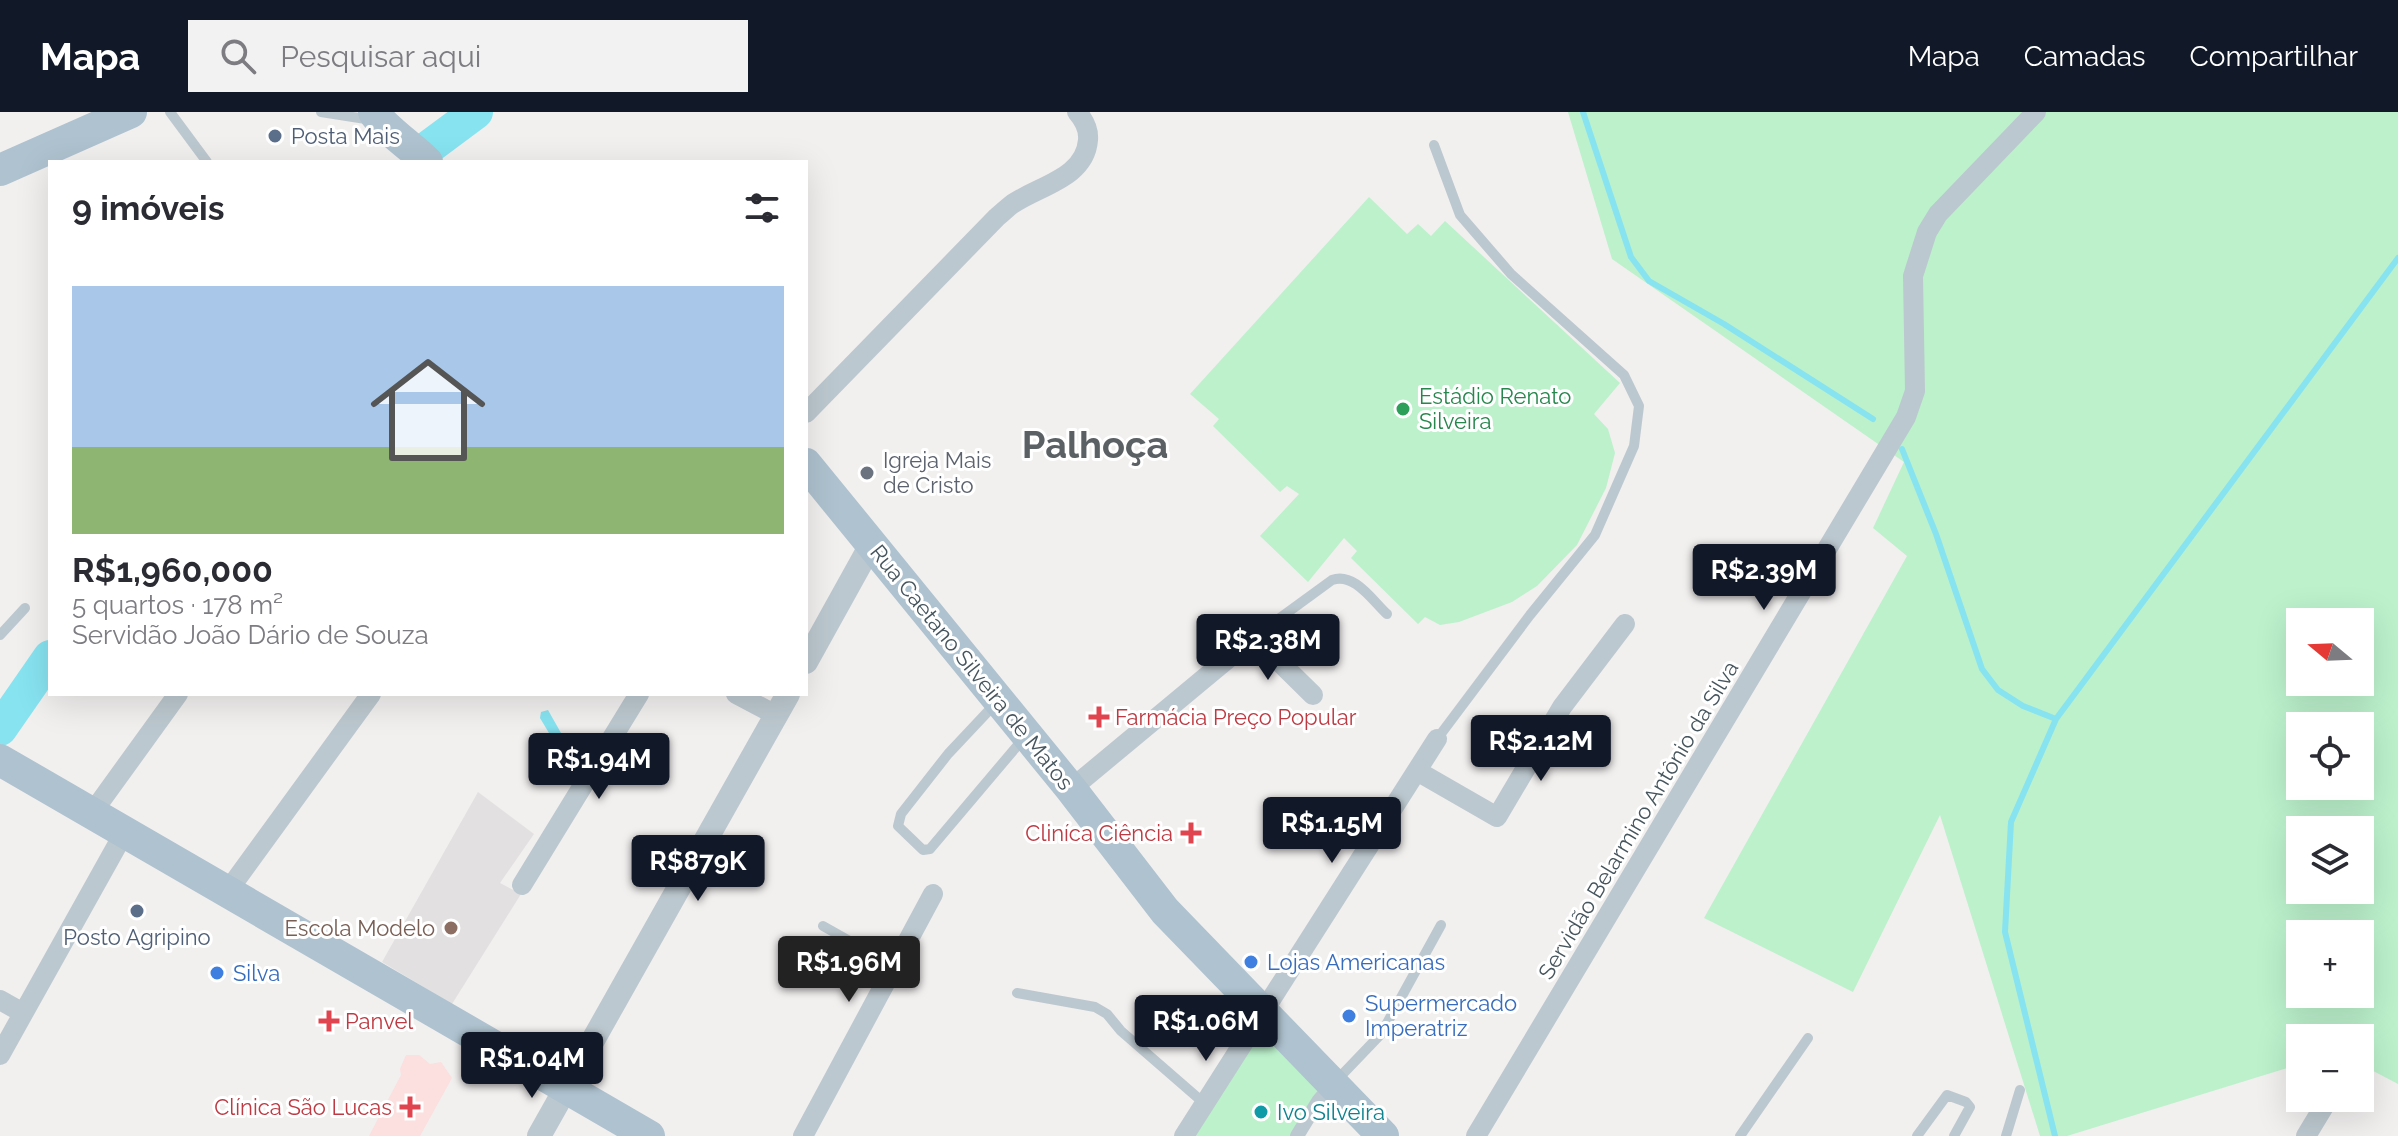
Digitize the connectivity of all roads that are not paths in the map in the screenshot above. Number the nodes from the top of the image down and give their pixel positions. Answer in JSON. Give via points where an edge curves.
{"nodes":[{"id":1,"x":131,"y":112,"type":"edge"},
{"id":2,"x":170,"y":112,"type":"edge"},
{"id":3,"x":321,"y":112,"type":"edge"},
{"id":4,"x":1077,"y":112,"type":"edge"},
{"id":5,"x":2036,"y":112,"type":"edge"},
{"id":6,"x":376,"y":116,"type":"edge"},
{"id":7,"x":1434,"y":145,"type":"dead end"},
{"id":8,"x":206,"y":160,"type":"edge"},
{"id":9,"x":425,"y":160,"type":"edge"},
{"id":10,"x":0,"y":170,"type":"edge"},
{"id":11,"x":808,"y":411,"type":"edge"},
{"id":12,"x":808,"y":466,"type":"edge"},
{"id":13,"x":872,"y":543,"type":"junction"},
{"id":14,"x":25,"y":608,"type":"dead end"},
{"id":15,"x":1387,"y":614,"type":"dead end"},
{"id":16,"x":1625,"y":624,"type":"dead end"},
{"id":17,"x":0,"y":635,"type":"edge"},
{"id":18,"x":1254,"y":637,"type":"junction"},
{"id":19,"x":808,"y":658,"type":"edge"},
{"id":20,"x":1313,"y":695,"type":"dead end"},
{"id":21,"x":177,"y":696,"type":"edge"},
{"id":22,"x":370,"y":696,"type":"edge"},
{"id":23,"x":638,"y":696,"type":"edge"},
{"id":24,"x":744,"y":696,"type":"edge"},
{"id":25,"x":999,"y":700,"type":"junction"},
{"id":26,"x":782,"y":705,"type":"edge"},
{"id":27,"x":1027,"y":735,"type":"junction"},
{"id":28,"x":1437,"y":739,"type":"joint"},
{"id":29,"x":0,"y":760,"type":"edge"},
{"id":30,"x":1417,"y":771,"type":"junction"},
{"id":31,"x":1071,"y":789,"type":"junction"},
{"id":32,"x":92,"y":813,"type":"junction"},
{"id":33,"x":124,"y":833,"type":"junction"},
{"id":34,"x":522,"y":885,"type":"dead end"},
{"id":35,"x":227,"y":892,"type":"junction"},
{"id":36,"x":933,"y":894,"type":"dead end"},
{"id":37,"x":1441,"y":925,"type":"dead end"},
{"id":38,"x":823,"y":926,"type":"dead end"},
{"id":39,"x":894,"y":966,"type":"junction"},
{"id":40,"x":1017,"y":993,"type":"dead end"},
{"id":41,"x":0,"y":1000,"type":"edge"},
{"id":42,"x":23,"y":1013,"type":"junction"},
{"id":43,"x":1264,"y":1015,"type":"junction"},
{"id":44,"x":1808,"y":1038,"type":"dead end"},
{"id":45,"x":0,"y":1055,"type":"edge"},
{"id":46,"x":1332,"y":1085,"type":"junction"},
{"id":47,"x":566,"y":1088,"type":"junction"},
{"id":48,"x":2020,"y":1090,"type":"dead end"},
{"id":49,"x":1205,"y":1104,"type":"junction"},
{"id":50,"x":2321,"y":1112,"type":"edge"},
{"id":51,"x":539,"y":1136,"type":"edge"},
{"id":52,"x":649,"y":1136,"type":"edge"},
{"id":53,"x":803,"y":1136,"type":"edge"},
{"id":54,"x":1184,"y":1136,"type":"edge"},
{"id":55,"x":1297,"y":1136,"type":"edge"},
{"id":56,"x":1383,"y":1136,"type":"edge"},
{"id":57,"x":1476,"y":1136,"type":"edge"},
{"id":58,"x":1740,"y":1136,"type":"edge"},
{"id":59,"x":1917,"y":1136,"type":"edge"},
{"id":60,"x":1954,"y":1136,"type":"edge"},
{"id":61,"x":2006,"y":1136,"type":"edge"},
{"id":62,"x":2306,"y":1136,"type":"edge"}],
"edges":[{"from":1,"to":10,"type":"main road"},
{"from":2,"to":8,"type":"lane"},
{"from":3,"to":6,"type":"lane","via":[[354,119]]},
{"from":4,"to":11,"type":"street","via":[[1089,134],[1080,164],[997,217]]},
{"from":5,"to":57,"type":"street","name":"Servidão Belarmino Antônio da Silva","via":[[1927,232],[1913,276],[1915,391],[1906,417]]},
{"from":6,"to":9,"type":"main road"},
{"from":7,"to":28,"type":"lane","via":[[1460,215],[1511,274],[1624,375],[1639,406],[1634,446],[1595,535]]},
{"from":12,"to":13,"type":"main road","name":"Rua Caetano Silveira de Matos"},
{"from":13,"to":19,"type":"street"},
{"from":13,"to":25,"type":"main road","name":"Rua Caetano Silveira de Matos"},
{"from":14,"to":17,"type":"lane"},
{"from":15,"to":18,"type":"lane","via":[[1341,577]]},
{"from":16,"to":30,"type":"street","via":[[1562,707],[1497,817]]},
{"from":18,"to":20,"type":"street"},
{"from":18,"to":31,"type":"street"},
{"from":21,"to":32,"type":"street"},
{"from":22,"to":35,"type":"street"},
{"from":23,"to":34,"type":"street"},
{"from":24,"to":26,"type":"street"},
{"from":25,"to":27,"type":"main road","name":"Rua Caetano Silveira de Matos"},
{"from":25,"to":27,"type":"lane","via":[[948,754],[901,814],[898,826],[923,850],[935,845]]},
{"from":26,"to":47,"type":"street"},
{"from":27,"to":31,"type":"main road","name":"Rua Caetano Silveira de Matos"},
{"from":28,"to":30,"type":"street"},
{"from":29,"to":32,"type":"main road"},
{"from":30,"to":43,"type":"street"},
{"from":31,"to":43,"type":"main road","name":"Rua Caetano Silveira de Matos","via":[[1165,911]]},
{"from":32,"to":33,"type":"main road"},
{"from":33,"to":35,"type":"main road"},
{"from":33,"to":42,"type":"street"},
{"from":35,"to":47,"type":"main road"},
{"from":36,"to":39,"type":"street"},
{"from":37,"to":46,"type":"lane","via":[[1381,1034]]},
{"from":38,"to":39,"type":"lane"},
{"from":39,"to":53,"type":"street"},
{"from":40,"to":49,"type":"lane","via":[[1095,1007],[1107,1014]]},
{"from":41,"to":42,"type":"street"},
{"from":42,"to":45,"type":"street"},
{"from":43,"to":46,"type":"main road","name":"Rua Caetano Silveira de Matos"},
{"from":43,"to":49,"type":"street"},
{"from":44,"to":58,"type":"lane"},
{"from":46,"to":55,"type":"street"},
{"from":46,"to":56,"type":"main road","name":"Rua Caetano Silveira de Matos"},
{"from":47,"to":51,"type":"street"},
{"from":47,"to":52,"type":"main road"},
{"from":48,"to":61,"type":"lane"},
{"from":49,"to":54,"type":"street"},
{"from":50,"to":62,"type":"street"},
{"from":59,"to":60,"type":"lane","via":[[1947,1095],[1970,1107]]}]}
